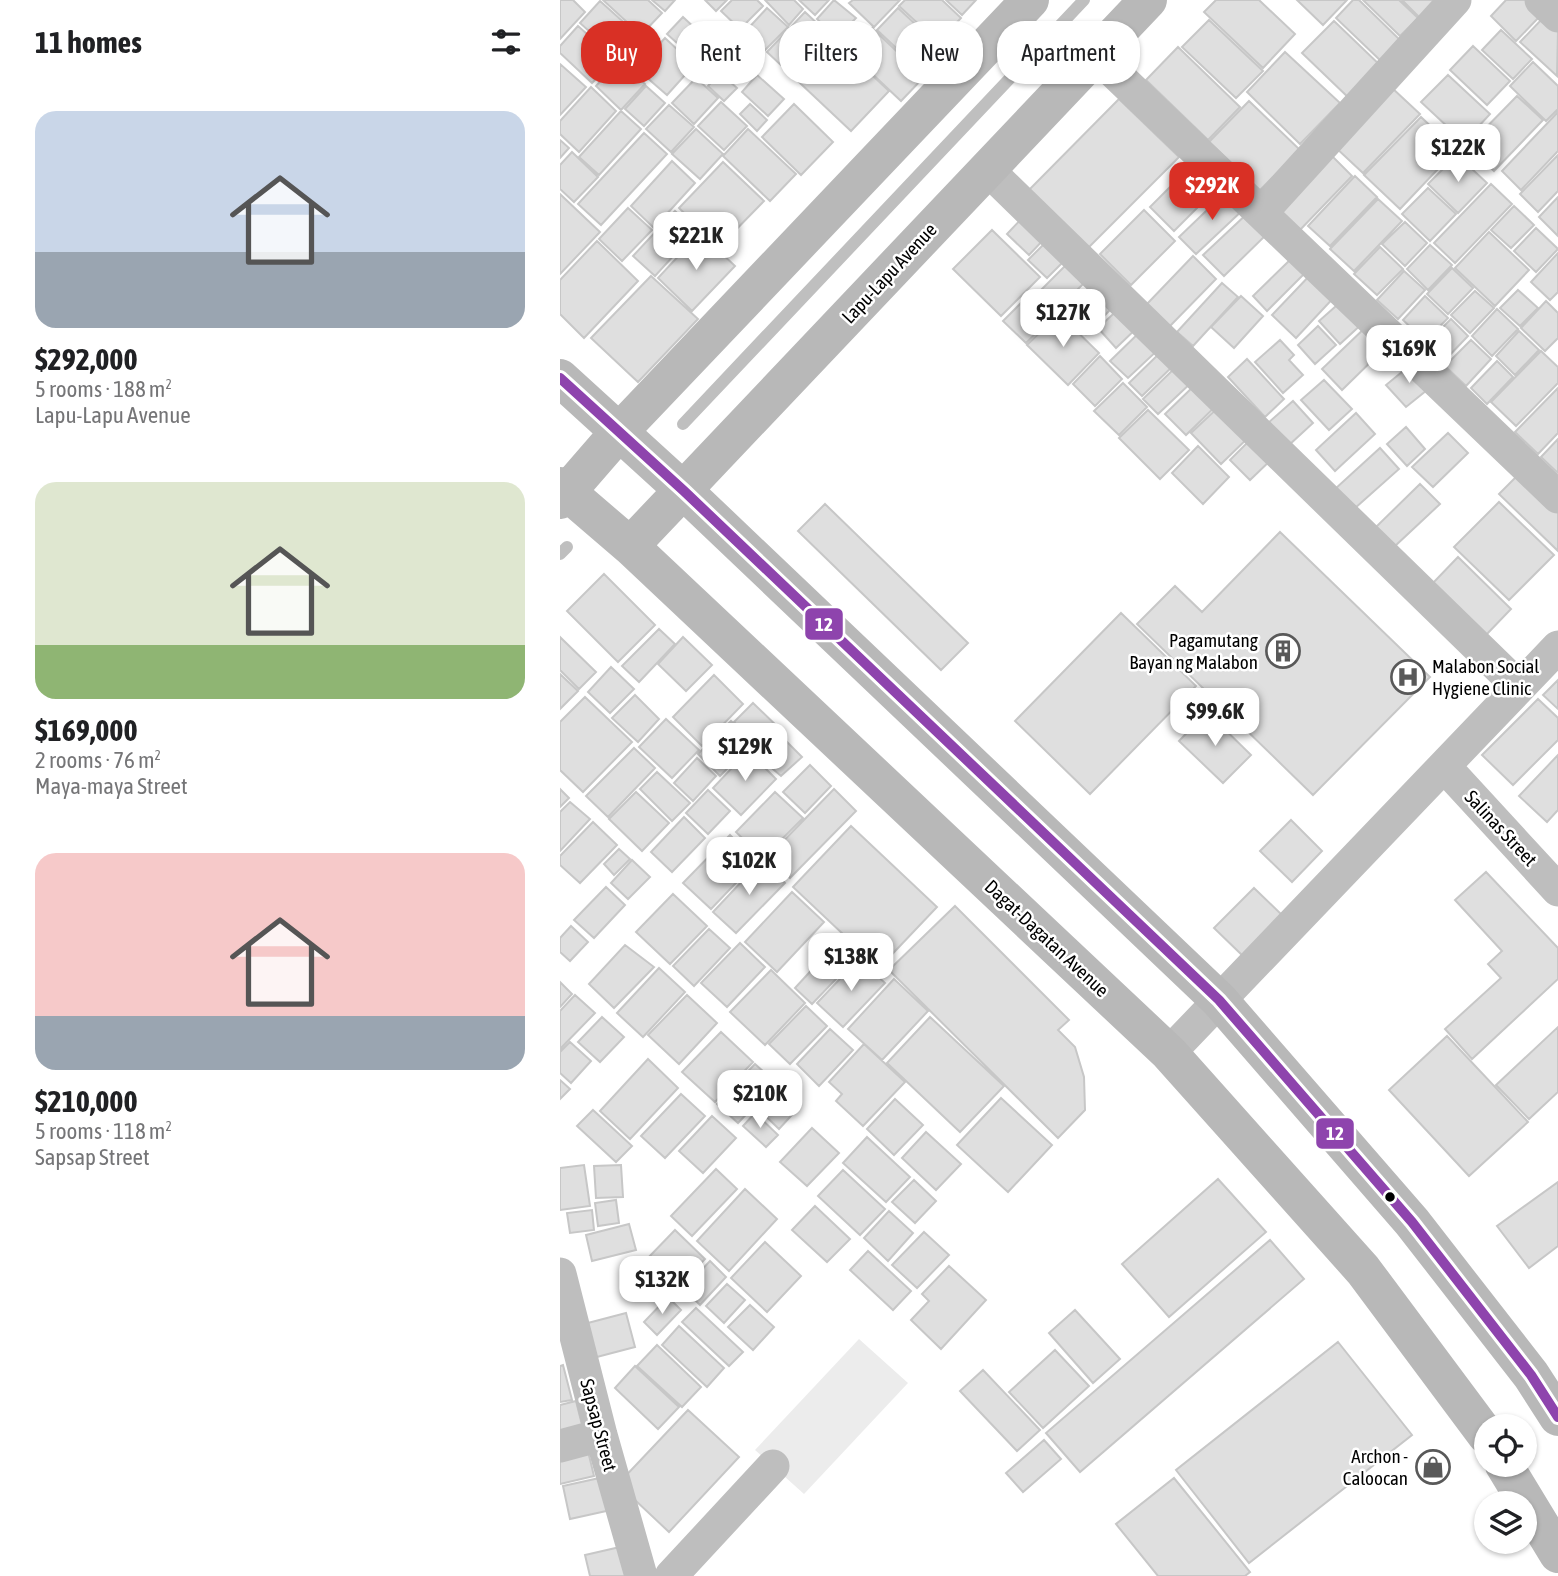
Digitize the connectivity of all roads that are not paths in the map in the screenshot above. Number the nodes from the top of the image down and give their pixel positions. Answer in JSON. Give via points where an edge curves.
{"nodes":[{"id":1,"x":1030,"y":0,"type":"edge"},
{"id":2,"x":1148,"y":0,"type":"edge"},
{"id":3,"x":1455,"y":0,"type":"edge"},
{"id":4,"x":1541,"y":0,"type":"edge"},
{"id":5,"x":1558,"y":16,"type":"edge"},
{"id":6,"x":1128,"y":21,"type":"edge"},
{"id":7,"x":1068,"y":84,"type":"edge"},
{"id":8,"x":1127,"y":84,"type":"edge"},
{"id":9,"x":987,"y":169,"type":"junction"},
{"id":10,"x":1262,"y":212,"type":"junction"},
{"id":11,"x":560,"y":378,"type":"edge"},
{"id":12,"x":619,"y":432,"type":"junction"},
{"id":13,"x":684,"y":491,"type":"junction"},
{"id":14,"x":562,"y":493,"type":"edge"},
{"id":15,"x":1558,"y":497,"type":"edge"},
{"id":16,"x":630,"y":546,"type":"junction"},
{"id":17,"x":1558,"y":647,"type":"edge"},
{"id":18,"x":1519,"y":687,"type":"junction"},
{"id":19,"x":1444,"y":766,"type":"junction"},
{"id":20,"x":1558,"y":890,"type":"edge"},
{"id":21,"x":1219,"y":1000,"type":"junction"},
{"id":22,"x":1169,"y":1053,"type":"junction"},
{"id":23,"x":563,"y":1294,"type":"edge"},
{"id":24,"x":1558,"y":1418,"type":"edge"},
{"id":25,"x":1474,"y":1419,"type":"edge"},
{"id":26,"x":601,"y":1435,"type":"junction"},
{"id":27,"x":560,"y":1446,"type":"edge"},
{"id":28,"x":773,"y":1466,"type":"dead end"},
{"id":29,"x":1511,"y":1477,"type":"edge"},
{"id":30,"x":1558,"y":1554,"type":"edge"},
{"id":31,"x":640,"y":1576,"type":"edge"},
{"id":32,"x":671,"y":1576,"type":"edge"}],
"edges":[{"from":1,"to":12,"type":"main road"},
{"from":2,"to":6,"type":"main road","name":"Lapu-Lapu Avenue"},
{"from":3,"to":10,"type":"street"},
{"from":4,"to":5,"type":"street"},
{"from":7,"to":9,"type":"main road","name":"Lapu-Lapu Avenue"},
{"from":8,"to":10,"type":"street"},
{"from":9,"to":13,"type":"main road","name":"Lapu-Lapu Avenue"},
{"from":9,"to":18,"type":"street"},
{"from":10,"to":15,"type":"street"},
{"from":11,"to":12,"type":"main road"},
{"from":12,"to":13,"type":"main road"},
{"from":12,"to":14,"type":"main road"},
{"from":13,"to":16,"type":"main road","name":"Lapu-Lapu Avenue"},
{"from":13,"to":21,"type":"main road"},
{"from":14,"to":16,"type":"main road","name":"Dagat-Dagatan Avenue"},
{"from":16,"to":22,"type":"main road","name":"Dagat-Dagatan Avenue"},
{"from":17,"to":18,"type":"street"},
{"from":18,"to":19,"type":"street"},
{"from":19,"to":20,"type":"street","name":"Salinas Street"},
{"from":19,"to":21,"type":"street"},
{"from":21,"to":22,"type":"street"},
{"from":21,"to":24,"type":"main road","via":[[1412,1222],[1531,1375]]},
{"from":22,"to":25,"type":"main road","name":"Dagat-Dagatan Avenue","via":[[1363,1269]]},
{"from":23,"to":26,"type":"street","name":"Sapsap Street"},
{"from":26,"to":27,"type":"street"},
{"from":26,"to":31,"type":"street","name":"Sapsap Street"},
{"from":28,"to":32,"type":"street"},
{"from":29,"to":30,"type":"main road"}]}
